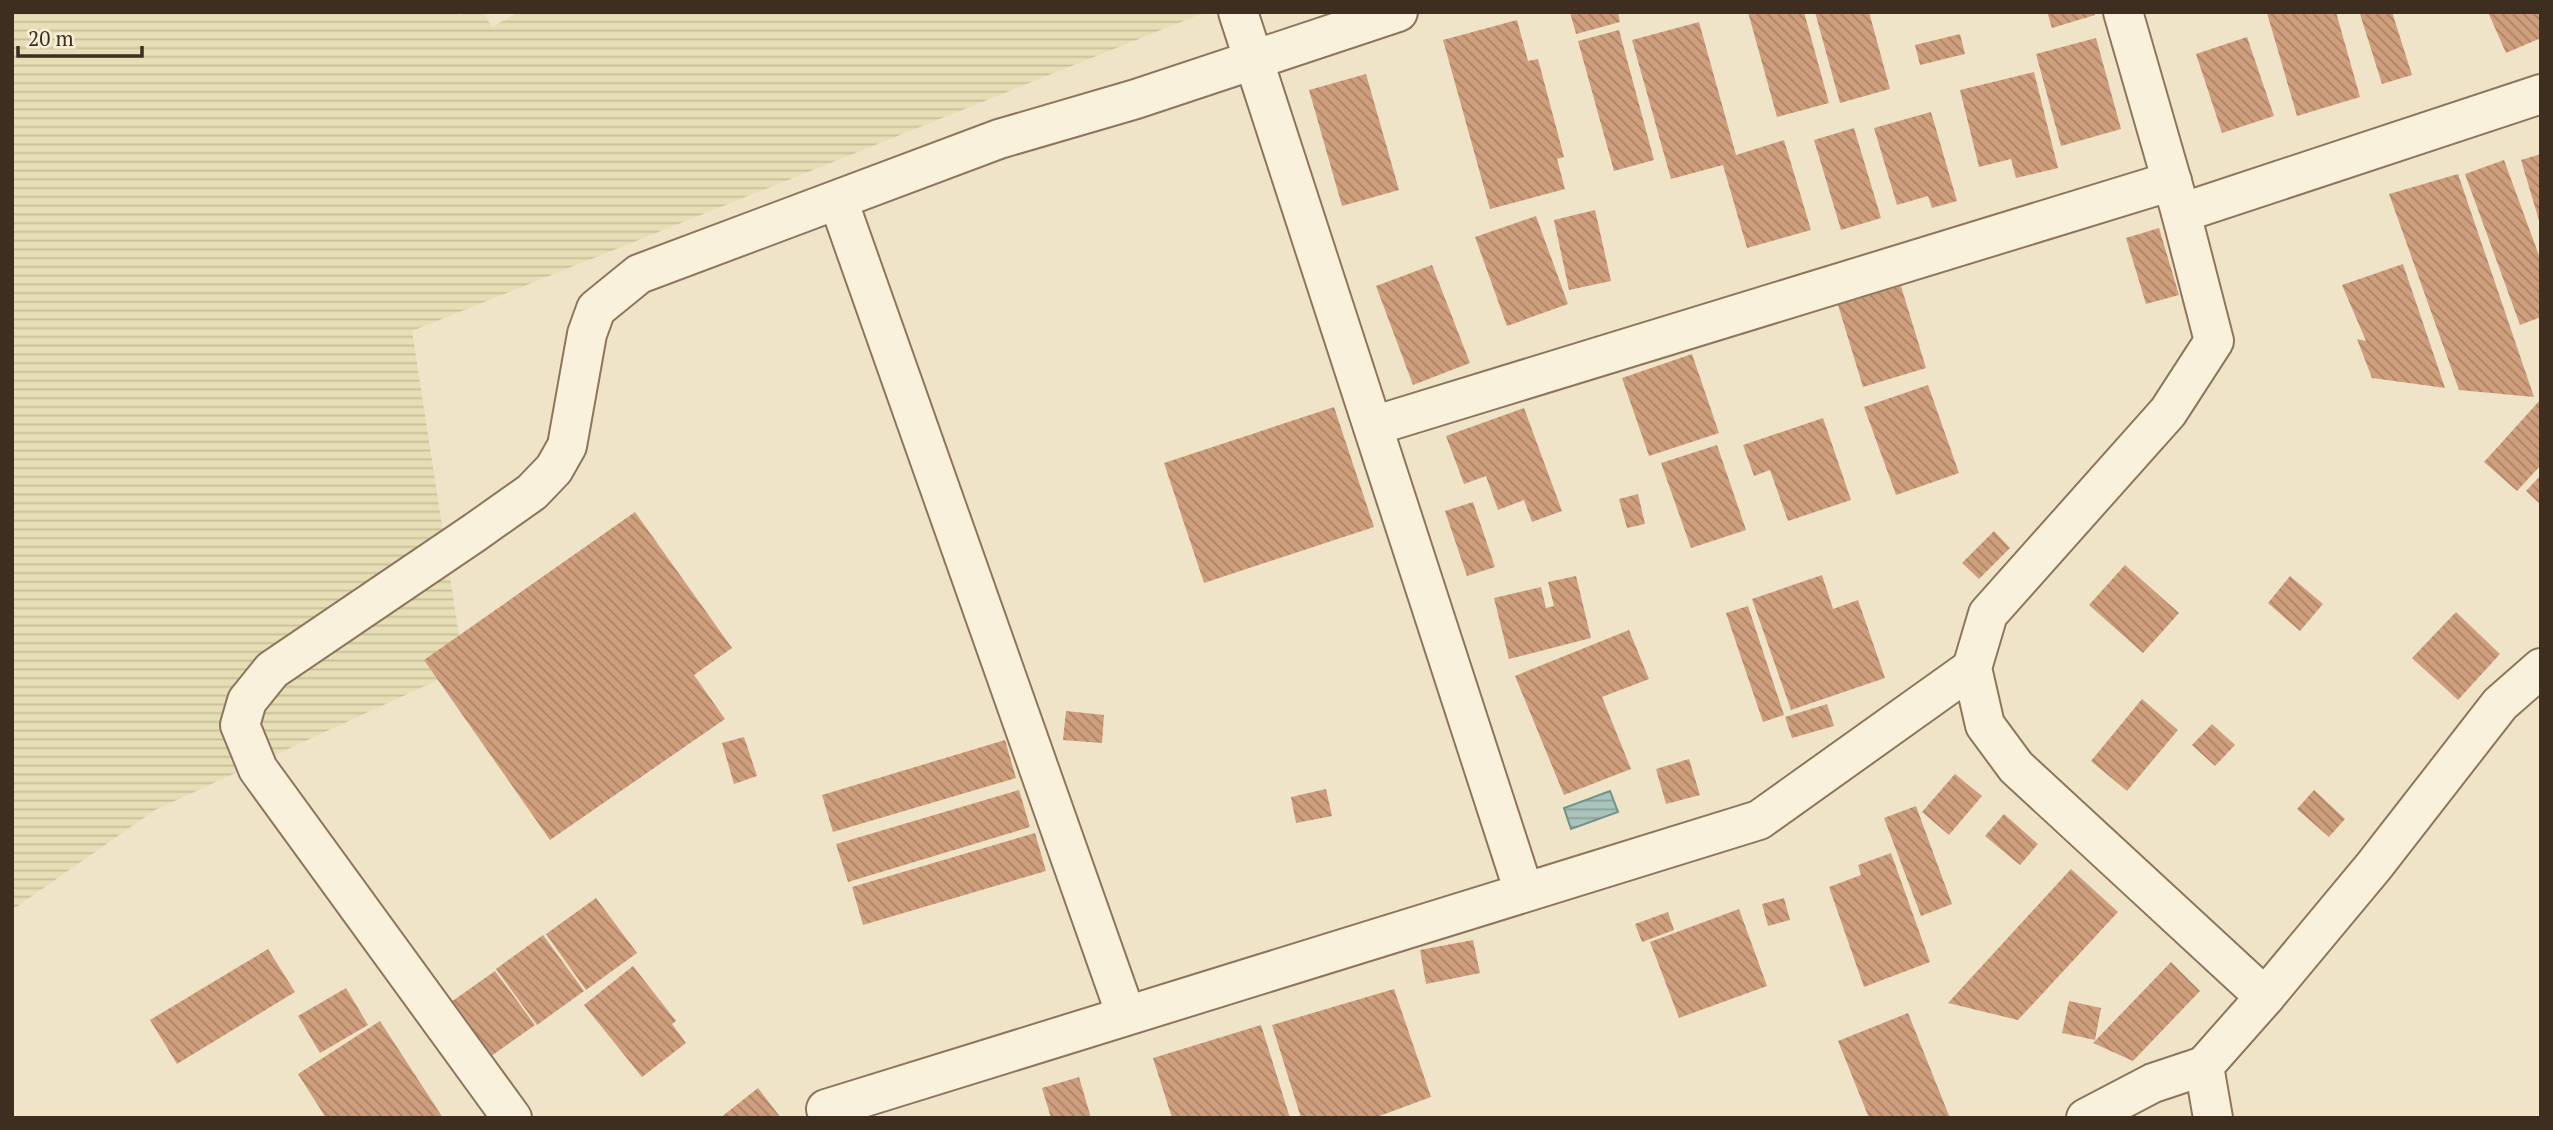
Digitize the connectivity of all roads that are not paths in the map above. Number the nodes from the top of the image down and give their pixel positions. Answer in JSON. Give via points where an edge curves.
{"nodes":[{"id":1,"x":1238,"y":12,"type":"edge"},
{"id":2,"x":1398,"y":12,"type":"edge"},
{"id":3,"x":2123,"y":12,"type":"edge"},
{"id":4,"x":1254,"y":60,"type":"junction"},
{"id":5,"x":2541,"y":94,"type":"edge"},
{"id":6,"x":2177,"y":197,"type":"junction"},
{"id":7,"x":838,"y":200,"type":"junction"},
{"id":8,"x":1373,"y":426,"type":"junction"},
{"id":9,"x":1972,"y":668,"type":"junction"},
{"id":10,"x":2541,"y":668,"type":"edge"},
{"id":11,"x":1524,"y":892,"type":"junction"},
{"id":12,"x":2265,"y":997,"type":"junction"},
{"id":13,"x":1126,"y":1015,"type":"junction"},
{"id":14,"x":2204,"y":1066,"type":"junction"},
{"id":15,"x":826,"y":1109,"type":"dead end"},
{"id":16,"x":512,"y":1118,"type":"edge"},
{"id":17,"x":2086,"y":1118,"type":"edge"},
{"id":18,"x":2213,"y":1118,"type":"edge"}],
"edges":[{"from":1,"to":4,"type":"street"},
{"from":2,"to":4,"type":"street"},
{"from":3,"to":6,"type":"street"},
{"from":4,"to":7,"type":"street","via":[[999,139]]},
{"from":4,"to":8,"type":"street"},
{"from":5,"to":6,"type":"street"},
{"from":6,"to":8,"type":"street"},
{"from":6,"to":9,"type":"street","via":[[2214,341],[2168,412],[1988,614]]},
{"from":7,"to":13,"type":"street"},
{"from":7,"to":16,"type":"street","via":[[639,274],[596,309],[587,334],[567,446],[554,469],[532,492],[272,670],[247,701],[240,725],[258,769]]},
{"from":8,"to":11,"type":"street"},
{"from":9,"to":11,"type":"street","via":[[1759,820]]},
{"from":9,"to":12,"type":"street","via":[[1984,725],[2016,767]]},
{"from":10,"to":12,"type":"street","via":[[2500,704]]},
{"from":11,"to":13,"type":"street"},
{"from":12,"to":14,"type":"street"},
{"from":13,"to":15,"type":"street"},
{"from":14,"to":17,"type":"street","via":[[2153,1083]]},
{"from":14,"to":18,"type":"street"}]}
